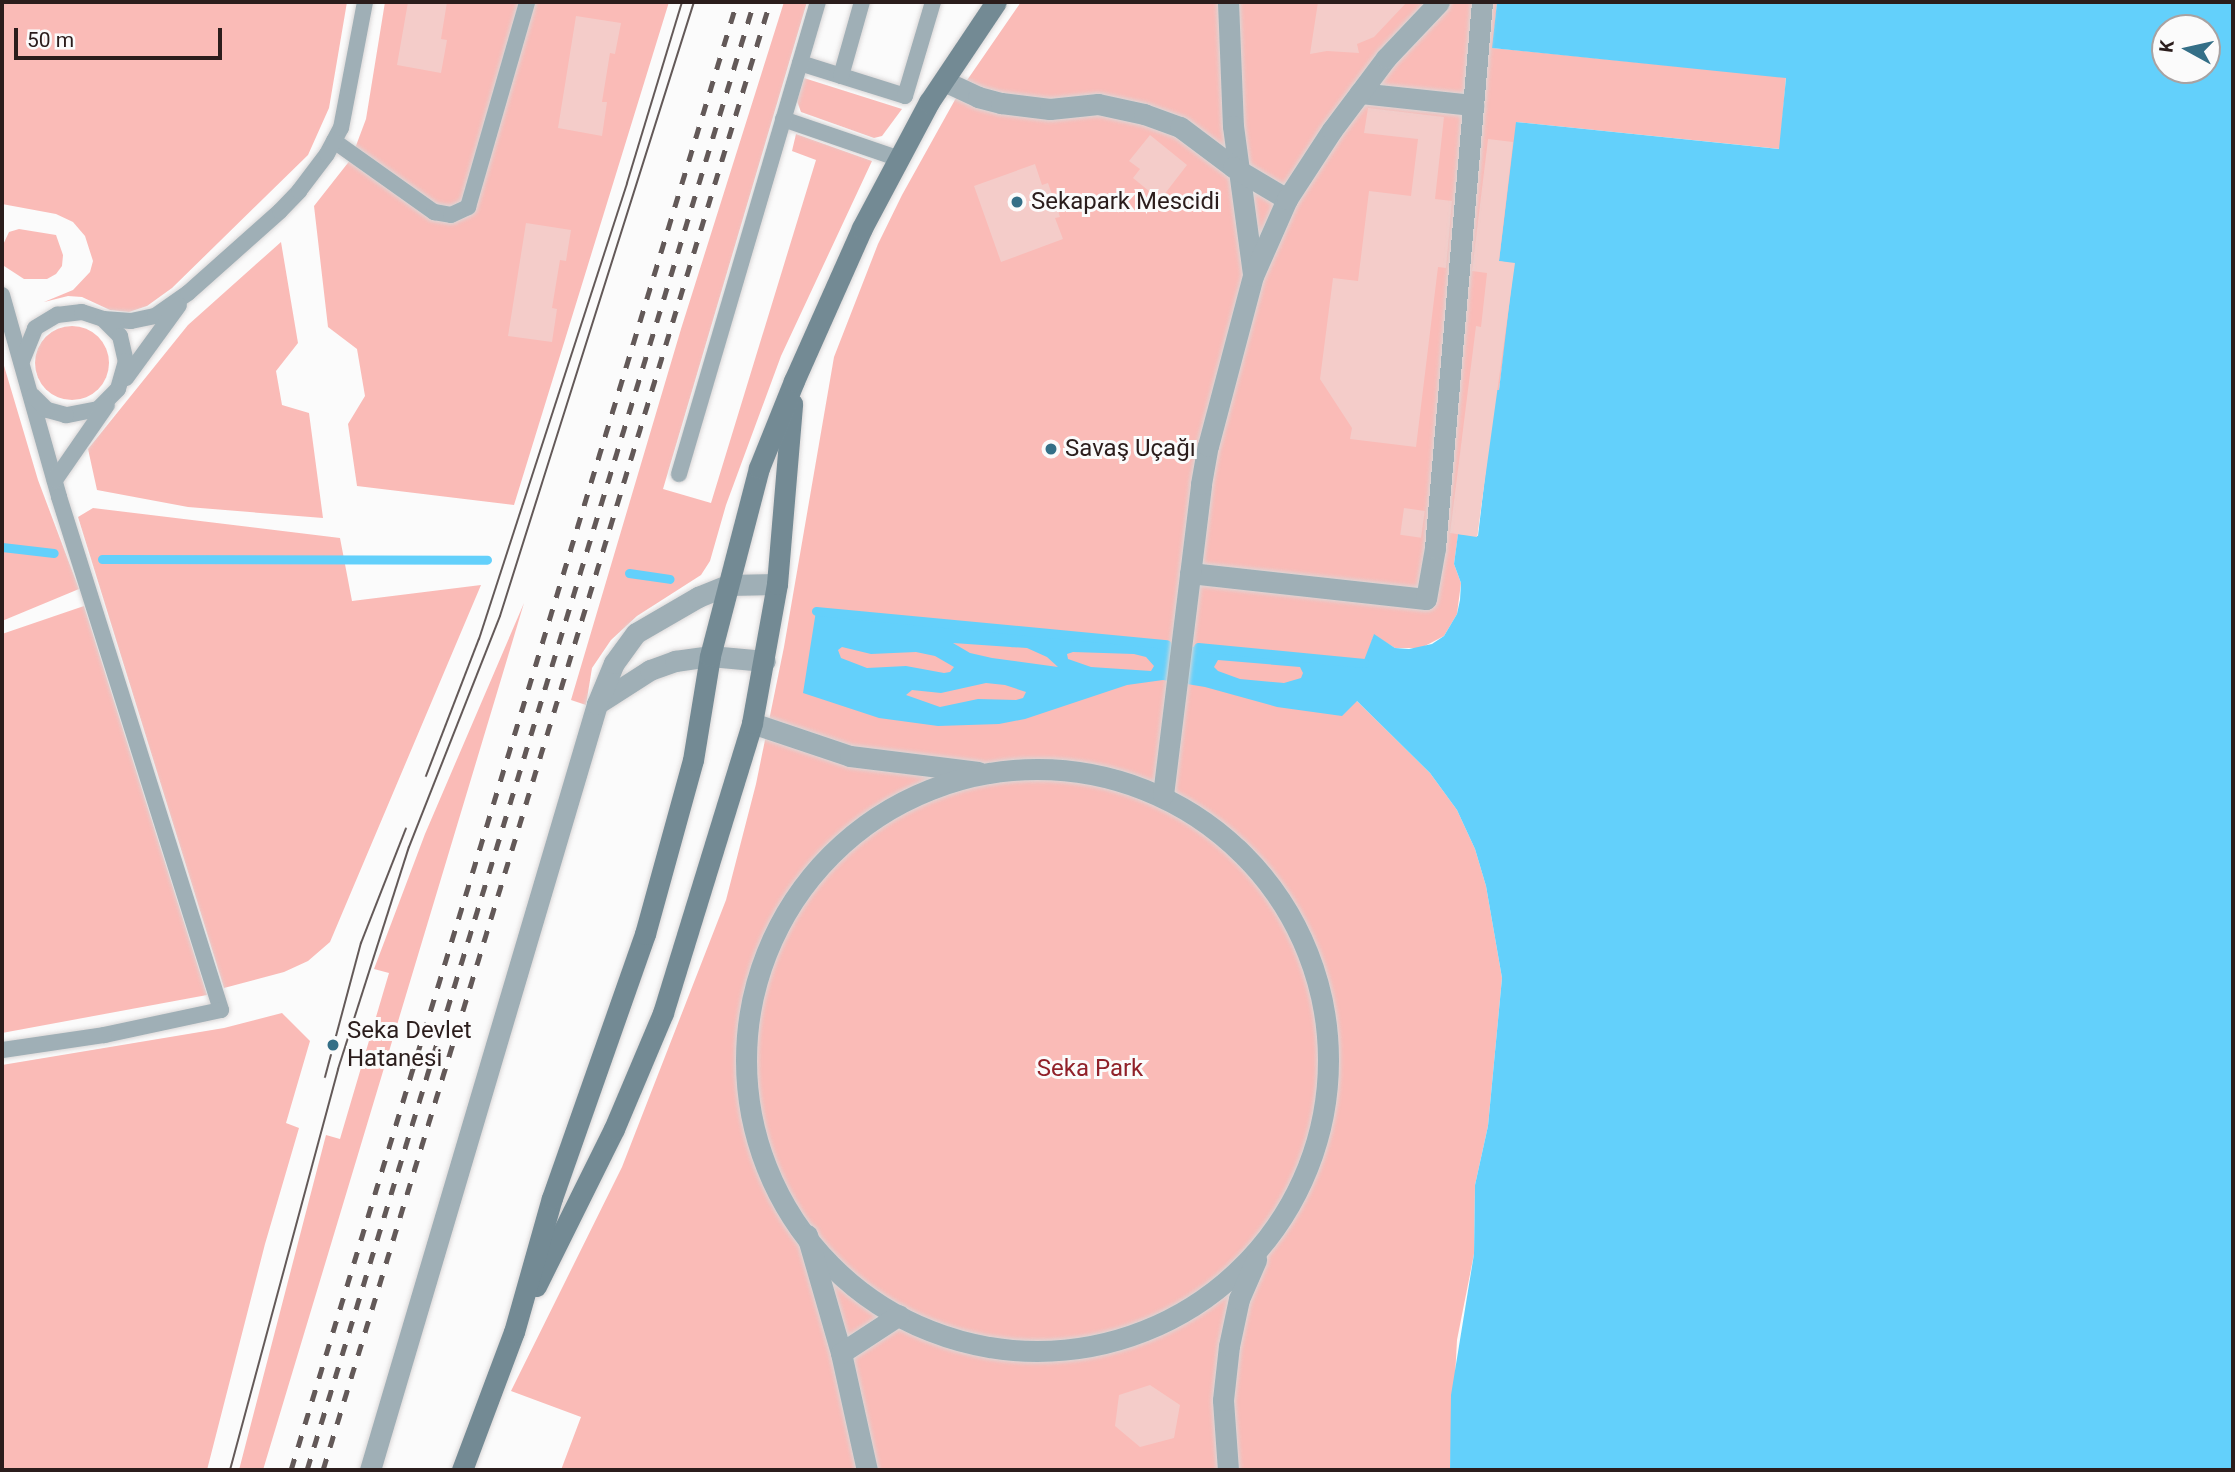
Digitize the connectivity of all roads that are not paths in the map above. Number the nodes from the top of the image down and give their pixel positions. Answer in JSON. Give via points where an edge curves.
{"nodes":[{"id":1,"x":365,"y":2,"type":"edge"},
{"id":2,"x":527,"y":2,"type":"edge"},
{"id":3,"x":818,"y":2,"type":"edge"},
{"id":4,"x":862,"y":2,"type":"edge"},
{"id":5,"x":933,"y":2,"type":"edge"},
{"id":6,"x":996,"y":2,"type":"edge"},
{"id":7,"x":1228,"y":2,"type":"edge"},
{"id":8,"x":1439,"y":2,"type":"edge"},
{"id":9,"x":1482,"y":2,"type":"edge"},
{"id":10,"x":800,"y":63,"type":"junction"},
{"id":11,"x":841,"y":76,"type":"junction"},
{"id":12,"x":944,"y":81,"type":"junction"},
{"id":13,"x":1360,"y":93,"type":"junction"},
{"id":14,"x":1473,"y":105,"type":"junction"},
{"id":15,"x":783,"y":119,"type":"junction"},
{"id":16,"x":334,"y":141,"type":"junction"},
{"id":17,"x":897,"y":158,"type":"junction"},
{"id":18,"x":1238,"y":170,"type":"junction"},
{"id":19,"x":1287,"y":199,"type":"junction"},
{"id":20,"x":1253,"y":276,"type":"junction"},
{"id":21,"x":188,"y":293,"type":"junction"},
{"id":22,"x":2,"y":295,"type":"edge"},
{"id":23,"x":103,"y":319,"type":"junction"},
{"id":24,"x":22,"y":362,"type":"junction"},
{"id":25,"x":794,"y":381,"type":"junction"},
{"id":26,"x":118,"y":389,"type":"junction"},
{"id":27,"x":31,"y":394,"type":"junction"},
{"id":28,"x":679,"y":474,"type":"dead end"},
{"id":29,"x":55,"y":480,"type":"junction"},
{"id":30,"x":1190,"y":573,"type":"junction"},
{"id":31,"x":777,"y":584,"type":"junction"},
{"id":32,"x":728,"y":585,"type":"junction"},
{"id":33,"x":710,"y":656,"type":"junction"},
{"id":34,"x":765,"y":661,"type":"junction"},
{"id":35,"x":597,"y":704,"type":"junction"},
{"id":36,"x":752,"y":723,"type":"junction"},
{"id":37,"x":996,"y":774,"type":"junction"},
{"id":38,"x":1163,"y":795,"type":"junction"},
{"id":39,"x":2,"y":1050,"type":"edge"},
{"id":40,"x":804,"y":1225,"type":"junction"},
{"id":41,"x":1262,"y":1244,"type":"junction"},
{"id":42,"x":900,"y":1315,"type":"junction"},
{"id":43,"x":514,"y":1332,"type":"junction"},
{"id":44,"x":841,"y":1353,"type":"junction"},
{"id":45,"x":370,"y":1470,"type":"edge"},
{"id":46,"x":462,"y":1470,"type":"edge"},
{"id":47,"x":867,"y":1470,"type":"edge"},
{"id":48,"x":1226,"y":1470,"type":"edge"}],
"edges":[{"from":1,"to":16,"type":"lane","via":[[349,95]]},
{"from":2,"to":16,"type":"lane","via":[[468,207],[451,215],[434,212]]},
{"from":3,"to":10,"type":"lane"},
{"from":4,"to":11,"type":"lane"},
{"from":5,"to":11,"type":"lane","via":[[905,96]]},
{"from":6,"to":12,"type":"main road"},
{"from":7,"to":18,"type":"street"},
{"from":8,"to":13,"type":"street"},
{"from":9,"to":14,"type":"street"},
{"from":10,"to":11,"type":"lane"},
{"from":10,"to":15,"type":"lane"},
{"from":12,"to":17,"type":"main road"},
{"from":12,"to":18,"type":"street","via":[[1001,103],[1050,108],[1098,104],[1144,114],[1180,127]]},
{"from":13,"to":14,"type":"street"},
{"from":13,"to":19,"type":"street"},
{"from":14,"to":30,"type":"street","via":[[1435,548],[1426,599]]},
{"from":15,"to":17,"type":"lane"},
{"from":15,"to":28,"type":"lane"},
{"from":16,"to":21,"type":"lane","via":[[280,211]]},
{"from":17,"to":25,"type":"main road"},
{"from":18,"to":19,"type":"street"},
{"from":18,"to":20,"type":"street"},
{"from":19,"to":20,"type":"street"},
{"from":20,"to":30,"type":"street","via":[[1208,446]]},
{"from":21,"to":23,"type":"lane","via":[[155,316],[131,321]]},
{"from":21,"to":26,"type":"lane"},
{"from":22,"to":24,"type":"lane"},
{"from":23,"to":24,"type":"lane","via":[[82,313],[57,316],[35,328]]},
{"from":23,"to":26,"type":"lane","via":[[120,336],[127,361]]},
{"from":24,"to":27,"type":"lane"},
{"from":25,"to":31,"type":"main road"},
{"from":25,"to":32,"type":"main road","via":[[759,468]]},
{"from":26,"to":27,"type":"lane","via":[[98,409],[66,415],[47,410]]},
{"from":26,"to":29,"type":"lane"},
{"from":27,"to":29,"type":"lane"},
{"from":29,"to":39,"type":"lane","via":[[221,1010],[104,1035]]},
{"from":30,"to":38,"type":"street"},
{"from":31,"to":32,"type":"street"},
{"from":31,"to":34,"type":"main road"},
{"from":32,"to":33,"type":"main road"},
{"from":32,"to":35,"type":"street","via":[[636,633],[614,663]]},
{"from":33,"to":34,"type":"street"},
{"from":33,"to":35,"type":"street","via":[[650,670]]},
{"from":33,"to":43,"type":"main road","via":[[693,761],[645,934],[552,1198]]},
{"from":34,"to":36,"type":"main road"},
{"from":35,"to":45,"type":"street"},
{"from":36,"to":37,"type":"street","via":[[850,755]]},
{"from":36,"to":43,"type":"main road","via":[[663,1013],[614,1129]]},
{"from":37,"to":38,"type":"street","via":[[1063,769],[1113,776]]},
{"from":37,"to":40,"type":"street","via":[[929,794],[839,849],[811,878],[765,945],[745,1022],[742,1074],[755,1138],[780,1191]]},
{"from":38,"to":41,"type":"street","via":[[1229,837],[1272,882],[1297,926],[1319,995],[1326,1033],[1319,1113],[1298,1179]]},
{"from":40,"to":42,"type":"street","via":[[861,1289]]},
{"from":40,"to":44,"type":"street"},
{"from":41,"to":42,"type":"street","via":[[1219,1288],[1164,1324],[1079,1353],[1003,1353],[941,1335]]},
{"from":41,"to":48,"type":"street","via":[[1234,1319],[1223,1400]]},
{"from":42,"to":44,"type":"street"},
{"from":43,"to":46,"type":"main road"},
{"from":44,"to":47,"type":"street"}]}
